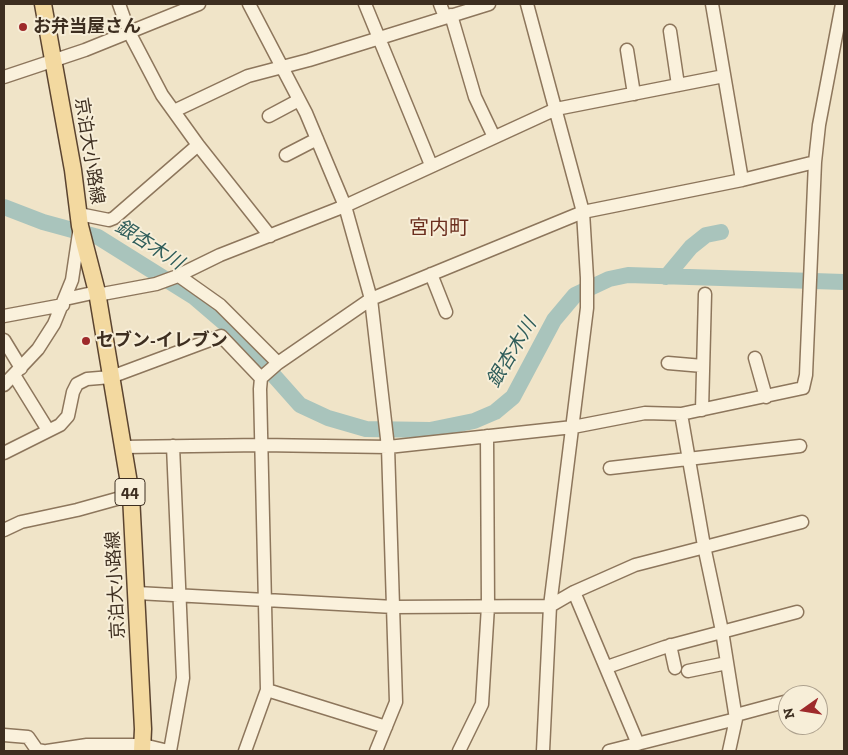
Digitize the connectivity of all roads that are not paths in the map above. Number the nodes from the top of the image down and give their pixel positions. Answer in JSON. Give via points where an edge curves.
{"nodes":[{"id":1,"x":43,"y":4,"type":"edge"},
{"id":2,"x":119,"y":4,"type":"edge"},
{"id":3,"x":199,"y":4,"type":"edge"},
{"id":4,"x":249,"y":4,"type":"edge"},
{"id":5,"x":365,"y":4,"type":"edge"},
{"id":6,"x":440,"y":4,"type":"edge"},
{"id":7,"x":489,"y":4,"type":"edge"},
{"id":8,"x":527,"y":4,"type":"edge"},
{"id":9,"x":712,"y":4,"type":"edge"},
{"id":10,"x":842,"y":4,"type":"edge"},
{"id":11,"x":448,"y":16,"type":"junction"},
{"id":12,"x":670,"y":30,"type":"dead end"},
{"id":13,"x":129,"y":32,"type":"junction"},
{"id":14,"x":379,"y":37,"type":"junction"},
{"id":15,"x":627,"y":50,"type":"dead end"},
{"id":16,"x":53,"y":61,"type":"junction"},
{"id":17,"x":281,"y":67,"type":"junction"},
{"id":18,"x":724,"y":76,"type":"junction"},
{"id":19,"x":4,"y":77,"type":"edge"},
{"id":20,"x":678,"y":85,"type":"junction"},
{"id":21,"x":634,"y":94,"type":"junction"},
{"id":22,"x":299,"y":100,"type":"junction"},
{"id":23,"x":556,"y":109,"type":"junction"},
{"id":24,"x":174,"y":112,"type":"junction"},
{"id":25,"x":269,"y":116,"type":"dead end"},
{"id":26,"x":494,"y":137,"type":"junction"},
{"id":27,"x":317,"y":139,"type":"junction"},
{"id":28,"x":198,"y":145,"type":"junction"},
{"id":29,"x":286,"y":155,"type":"dead end"},
{"id":30,"x":815,"y":162,"type":"junction"},
{"id":31,"x":431,"y":165,"type":"junction"},
{"id":32,"x":742,"y":180,"type":"junction"},
{"id":33,"x":345,"y":206,"type":"junction"},
{"id":34,"x":583,"y":212,"type":"junction"},
{"id":35,"x":80,"y":229,"type":"junction"},
{"id":36,"x":270,"y":236,"type":"junction"},
{"id":37,"x":432,"y":274,"type":"junction"},
{"id":38,"x":177,"y":276,"type":"junction"},
{"id":39,"x":97,"y":294,"type":"junction"},
{"id":40,"x":705,"y":294,"type":"dead end"},
{"id":41,"x":371,"y":299,"type":"junction"},
{"id":42,"x":64,"y":302,"type":"junction"},
{"id":43,"x":446,"y":312,"type":"dead end"},
{"id":44,"x":4,"y":316,"type":"edge"},
{"id":45,"x":4,"y":340,"type":"edge"},
{"id":46,"x":755,"y":358,"type":"dead end"},
{"id":47,"x":278,"y":363,"type":"junction"},
{"id":48,"x":668,"y":363,"type":"dead end"},
{"id":49,"x":13,"y":366,"type":"edge"},
{"id":50,"x":703,"y":366,"type":"junction"},
{"id":51,"x":111,"y":377,"type":"junction"},
{"id":52,"x":261,"y":378,"type":"junction"},
{"id":53,"x":4,"y":385,"type":"edge"},
{"id":54,"x":766,"y":397,"type":"junction"},
{"id":55,"x":702,"y":410,"type":"junction"},
{"id":56,"x":681,"y":414,"type":"junction"},
{"id":57,"x":573,"y":427,"type":"junction"},
{"id":58,"x":48,"y":430,"type":"junction"},
{"id":59,"x":487,"y":436,"type":"junction"},
{"id":60,"x":261,"y":445,"type":"junction"},
{"id":61,"x":172,"y":446,"type":"junction"},
{"id":62,"x":800,"y":446,"type":"dead end"},
{"id":63,"x":123,"y":447,"type":"junction"},
{"id":64,"x":388,"y":447,"type":"junction"},
{"id":65,"x":4,"y":453,"type":"edge"},
{"id":66,"x":689,"y":459,"type":"junction"},
{"id":67,"x":610,"y":468,"type":"dead end"},
{"id":68,"x":131,"y":495,"type":"junction"},
{"id":69,"x":802,"y":522,"type":"dead end"},
{"id":70,"x":4,"y":530,"type":"edge"},
{"id":71,"x":704,"y":546,"type":"junction"},
{"id":72,"x":574,"y":592,"type":"junction"},
{"id":73,"x":137,"y":593,"type":"junction"},
{"id":74,"x":179,"y":595,"type":"junction"},
{"id":75,"x":266,"y":601,"type":"junction"},
{"id":76,"x":488,"y":606,"type":"junction"},
{"id":77,"x":550,"y":606,"type":"junction"},
{"id":78,"x":394,"y":607,"type":"junction"},
{"id":79,"x":798,"y":612,"type":"dead end"},
{"id":80,"x":722,"y":631,"type":"junction"},
{"id":81,"x":670,"y":645,"type":"junction"},
{"id":82,"x":727,"y":662,"type":"junction"},
{"id":83,"x":607,"y":667,"type":"junction"},
{"id":84,"x":675,"y":668,"type":"dead end"},
{"id":85,"x":688,"y":671,"type":"dead end"},
{"id":86,"x":268,"y":690,"type":"junction"},
{"id":87,"x":778,"y":704,"type":"edge"},
{"id":88,"x":736,"y":717,"type":"junction"},
{"id":89,"x":386,"y":727,"type":"junction"},
{"id":90,"x":4,"y":735,"type":"edge"},
{"id":91,"x":638,"y":744,"type":"junction"},
{"id":92,"x":142,"y":748,"type":"edge"},
{"id":93,"x":45,"y":751,"type":"edge"},
{"id":94,"x":169,"y":751,"type":"edge"},
{"id":95,"x":245,"y":751,"type":"edge"},
{"id":96,"x":376,"y":751,"type":"edge"},
{"id":97,"x":459,"y":751,"type":"edge"},
{"id":98,"x":543,"y":751,"type":"edge"},
{"id":99,"x":609,"y":751,"type":"edge"},
{"id":100,"x":729,"y":751,"type":"edge"}],
"edges":[{"from":1,"to":16,"type":"main road","name":"京泊大小路線","number":"44"},
{"from":2,"to":13,"type":"street"},
{"from":3,"to":13,"type":"street"},
{"from":4,"to":17,"type":"street"},
{"from":5,"to":14,"type":"street"},
{"from":6,"to":11,"type":"street"},
{"from":7,"to":11,"type":"street"},
{"from":8,"to":23,"type":"street"},
{"from":9,"to":18,"type":"street"},
{"from":10,"to":30,"type":"street"},
{"from":11,"to":14,"type":"street"},
{"from":11,"to":26,"type":"street","via":[[475,97]]},
{"from":12,"to":20,"type":"street"},
{"from":13,"to":16,"type":"street"},
{"from":13,"to":24,"type":"street"},
{"from":14,"to":17,"type":"street"},
{"from":14,"to":31,"type":"street"},
{"from":15,"to":21,"type":"street"},
{"from":16,"to":19,"type":"street"},
{"from":16,"to":35,"type":"main road","name":"京泊大小路線","number":"44"},
{"from":17,"to":22,"type":"street"},
{"from":17,"to":24,"type":"street","via":[[248,76]]},
{"from":18,"to":20,"type":"street"},
{"from":18,"to":32,"type":"street"},
{"from":20,"to":21,"type":"street"},
{"from":21,"to":23,"type":"street"},
{"from":22,"to":25,"type":"street"},
{"from":22,"to":27,"type":"street"},
{"from":23,"to":26,"type":"street"},
{"from":23,"to":34,"type":"street"},
{"from":24,"to":28,"type":"street"},
{"from":26,"to":31,"type":"street"},
{"from":27,"to":29,"type":"street"},
{"from":27,"to":33,"type":"street"},
{"from":28,"to":35,"type":"street","via":[[114,218]]},
{"from":28,"to":36,"type":"street"},
{"from":30,"to":32,"type":"street"},
{"from":30,"to":54,"type":"street","via":[[806,384],[798,391]]},
{"from":31,"to":33,"type":"street"},
{"from":32,"to":34,"type":"street"},
{"from":33,"to":36,"type":"street"},
{"from":33,"to":41,"type":"street"},
{"from":34,"to":37,"type":"street"},
{"from":34,"to":57,"type":"street","via":[[587,308]]},
{"from":35,"to":39,"type":"main road","name":"京泊大小路線","number":"44"},
{"from":35,"to":42,"type":"street","via":[[72,280]]},
{"from":36,"to":38,"type":"street"},
{"from":37,"to":41,"type":"street"},
{"from":37,"to":43,"type":"street"},
{"from":38,"to":39,"type":"street","via":[[156,284]]},
{"from":38,"to":47,"type":"street","via":[[220,305]]},
{"from":39,"to":42,"type":"street"},
{"from":39,"to":51,"type":"main road","name":"京泊大小路線","number":"44"},
{"from":40,"to":50,"type":"street"},
{"from":41,"to":47,"type":"street"},
{"from":41,"to":64,"type":"street"},
{"from":42,"to":44,"type":"street"},
{"from":42,"to":49,"type":"street","via":[[46,337]]},
{"from":45,"to":49,"type":"street"},
{"from":46,"to":54,"type":"street"},
{"from":47,"to":52,"type":"street"},
{"from":48,"to":50,"type":"street"},
{"from":49,"to":53,"type":"street"},
{"from":49,"to":58,"type":"street"},
{"from":50,"to":55,"type":"street"},
{"from":51,"to":52,"type":"street","via":[[221,336]]},
{"from":51,"to":58,"type":"street","via":[[86,379],[77,384],[68,416]]},
{"from":51,"to":63,"type":"main road","name":"京泊大小路線","number":"44"},
{"from":52,"to":60,"type":"street"},
{"from":54,"to":55,"type":"street"},
{"from":55,"to":56,"type":"street"},
{"from":56,"to":57,"type":"street","via":[[645,413]]},
{"from":56,"to":66,"type":"street"},
{"from":57,"to":59,"type":"street"},
{"from":57,"to":77,"type":"street"},
{"from":58,"to":65,"type":"street"},
{"from":59,"to":64,"type":"street"},
{"from":59,"to":76,"type":"street"},
{"from":60,"to":61,"type":"street"},
{"from":60,"to":64,"type":"street"},
{"from":60,"to":75,"type":"street"},
{"from":61,"to":63,"type":"street"},
{"from":61,"to":74,"type":"street"},
{"from":62,"to":66,"type":"street"},
{"from":63,"to":68,"type":"main road","name":"京泊大小路線","number":"44"},
{"from":64,"to":78,"type":"street"},
{"from":66,"to":67,"type":"street"},
{"from":66,"to":71,"type":"street"},
{"from":68,"to":70,"type":"street","via":[[21,522]]},
{"from":68,"to":73,"type":"main road","name":"京泊大小路線","number":"44"},
{"from":69,"to":71,"type":"street"},
{"from":71,"to":72,"type":"street","via":[[635,566]]},
{"from":71,"to":80,"type":"street"},
{"from":72,"to":77,"type":"street"},
{"from":72,"to":83,"type":"street"},
{"from":73,"to":74,"type":"street"},
{"from":73,"to":92,"type":"main road","name":"京泊大小路線","number":"44"},
{"from":74,"to":75,"type":"street"},
{"from":74,"to":94,"type":"street","via":[[183,678]]},
{"from":75,"to":78,"type":"street"},
{"from":75,"to":86,"type":"street"},
{"from":76,"to":77,"type":"street"},
{"from":76,"to":78,"type":"street"},
{"from":76,"to":97,"type":"street","via":[[482,704]]},
{"from":77,"to":98,"type":"street"},
{"from":78,"to":89,"type":"street","via":[[396,702]]},
{"from":79,"to":80,"type":"street","via":[[743,620]]},
{"from":80,"to":81,"type":"street"},
{"from":80,"to":82,"type":"street"},
{"from":81,"to":83,"type":"street"},
{"from":81,"to":84,"type":"street"},
{"from":82,"to":85,"type":"street"},
{"from":82,"to":88,"type":"street"},
{"from":83,"to":91,"type":"street"},
{"from":86,"to":89,"type":"street"},
{"from":86,"to":95,"type":"street"},
{"from":87,"to":88,"type":"street"},
{"from":88,"to":91,"type":"street"},
{"from":88,"to":100,"type":"street"},
{"from":89,"to":96,"type":"street"},
{"from":90,"to":93,"type":"street","via":[[28,737],[37,750]]},
{"from":91,"to":99,"type":"street"},
{"from":92,"to":93,"type":"street","via":[[87,745]]},
{"from":92,"to":94,"type":"street"}]}
